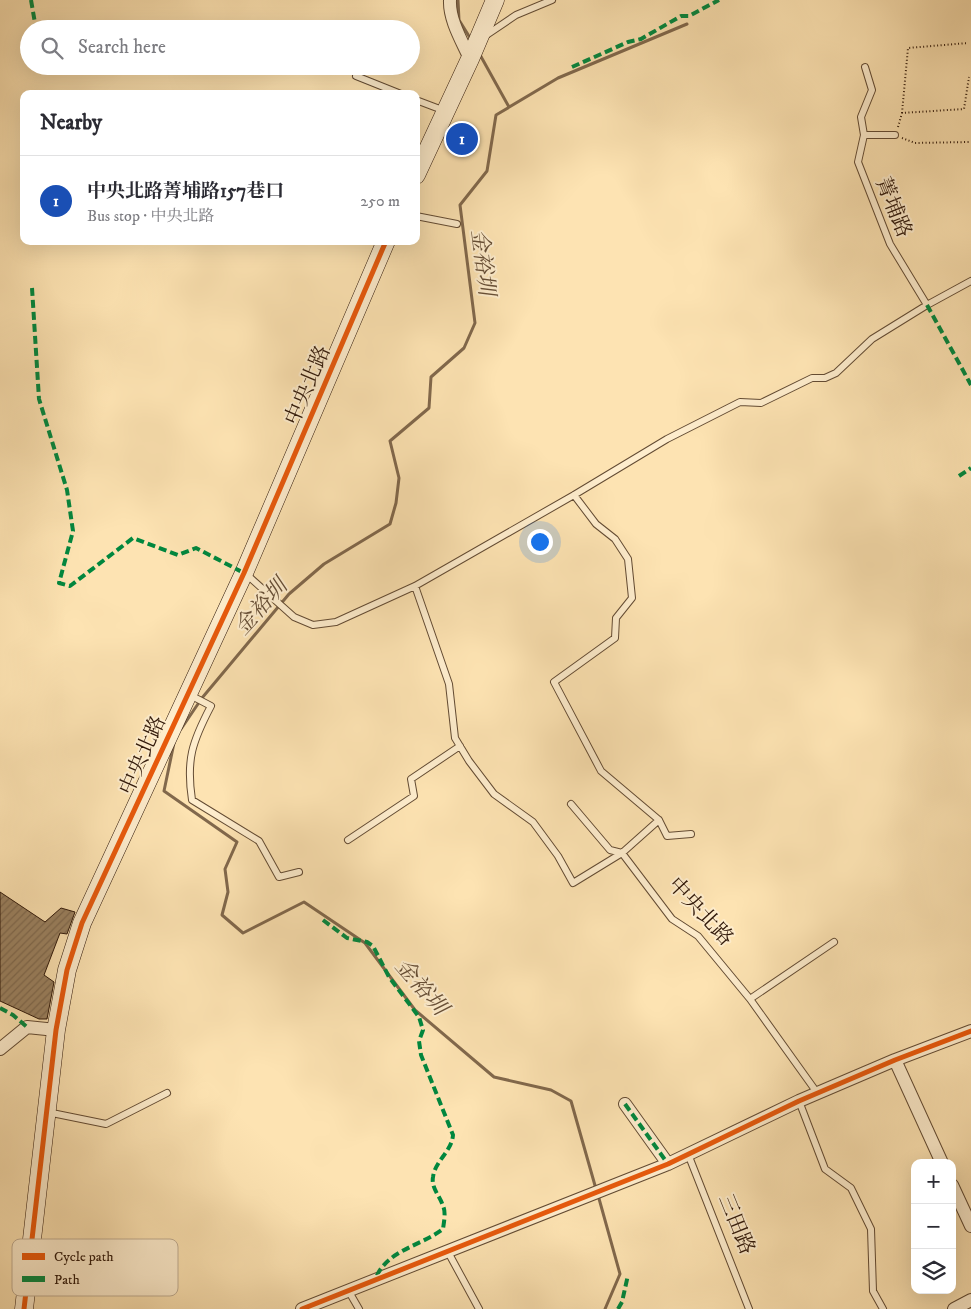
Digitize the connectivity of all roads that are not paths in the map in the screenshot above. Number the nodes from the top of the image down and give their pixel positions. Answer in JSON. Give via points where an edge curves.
{"nodes":[{"id":1,"x":450,"y":0,"type":"edge"},
{"id":2,"x":495,"y":0,"type":"edge"},
{"id":3,"x":552,"y":0,"type":"edge"},
{"id":4,"x":478,"y":41,"type":"junction"},
{"id":5,"x":470,"y":59,"type":"junction"},
{"id":6,"x":865,"y":67,"type":"dead end"},
{"id":7,"x":356,"y":76,"type":"dead end"},
{"id":8,"x":391,"y":90,"type":"edge"},
{"id":9,"x":420,"y":101,"type":"edge"},
{"id":10,"x":446,"y":111,"type":"junction"},
{"id":11,"x":864,"y":135,"type":"junction"},
{"id":12,"x":895,"y":135,"type":"road end"},
{"id":13,"x":420,"y":166,"type":"edge"},
{"id":14,"x":420,"y":217,"type":"edge"},
{"id":15,"x":457,"y":224,"type":"dead end"},
{"id":16,"x":384,"y":245,"type":"edge"},
{"id":17,"x":971,"y":281,"type":"edge"},
{"id":18,"x":927,"y":305,"type":"junction"},
{"id":19,"x":574,"y":495,"type":"junction"},
{"id":20,"x":244,"y":572,"type":"junction"},
{"id":21,"x":415,"y":586,"type":"junction"},
{"id":22,"x":187,"y":694,"type":"junction"},
{"id":23,"x":460,"y":746,"type":"junction"},
{"id":24,"x":571,"y":804,"type":"dead end"},
{"id":25,"x":659,"y":820,"type":"junction"},
{"id":26,"x":691,"y":834,"type":"dead end"},
{"id":27,"x":348,"y":840,"type":"dead end"},
{"id":28,"x":622,"y":854,"type":"junction"},
{"id":29,"x":299,"y":872,"type":"dead end"},
{"id":30,"x":834,"y":942,"type":"dead end"},
{"id":31,"x":750,"y":1000,"type":"junction"},
{"id":32,"x":56,"y":1030,"type":"junction"},
{"id":33,"x":971,"y":1031,"type":"edge"},
{"id":34,"x":0,"y":1049,"type":"edge"},
{"id":35,"x":895,"y":1060,"type":"junction"},
{"id":36,"x":168,"y":1092,"type":"dead end"},
{"id":37,"x":818,"y":1094,"type":"junction"},
{"id":38,"x":799,"y":1101,"type":"junction"},
{"id":39,"x":625,"y":1104,"type":"dead end"},
{"id":40,"x":46,"y":1112,"type":"junction"},
{"id":41,"x":688,"y":1154,"type":"junction"},
{"id":42,"x":940,"y":1159,"type":"edge"},
{"id":43,"x":668,"y":1164,"type":"junction"},
{"id":44,"x":956,"y":1194,"type":"edge"},
{"id":45,"x":971,"y":1226,"type":"edge"},
{"id":46,"x":32,"y":1239,"type":"edge"},
{"id":47,"x":448,"y":1252,"type":"junction"},
{"id":48,"x":348,"y":1290,"type":"junction"},
{"id":49,"x":25,"y":1296,"type":"edge"},
{"id":50,"x":971,"y":1300,"type":"edge"},
{"id":51,"x":24,"y":1309,"type":"edge"},
{"id":52,"x":302,"y":1309,"type":"edge"},
{"id":53,"x":359,"y":1309,"type":"edge"},
{"id":54,"x":479,"y":1309,"type":"edge"},
{"id":55,"x":749,"y":1309,"type":"edge"},
{"id":56,"x":883,"y":1309,"type":"edge"},
{"id":57,"x":954,"y":1309,"type":"edge"}],
"edges":[{"from":1,"to":5,"type":"street","via":[[458,32]]},
{"from":2,"to":4,"type":"street"},
{"from":3,"to":4,"type":"lane","via":[[516,15]]},
{"from":4,"to":5,"type":"street"},
{"from":5,"to":10,"type":"street"},
{"from":6,"to":11,"type":"lane","name":"菁埔路","via":[[872,90],[861,117]]},
{"from":7,"to":8,"type":"lane"},
{"from":9,"to":10,"type":"lane"},
{"from":10,"to":13,"type":"street"},
{"from":11,"to":12,"type":"lane"},
{"from":11,"to":18,"type":"lane","name":"菁埔路","via":[[858,162],[890,244]]},
{"from":14,"to":15,"type":"lane"},
{"from":16,"to":20,"type":"street","name":"中央北路"},
{"from":17,"to":18,"type":"lane"},
{"from":18,"to":19,"type":"lane","via":[[872,339],[836,373],[825,378],[812,378],[761,403],[740,402],[667,439]]},
{"from":19,"to":21,"type":"lane"},
{"from":19,"to":25,"type":"lane","via":[[596,524],[615,539],[628,559],[632,598],[616,618],[615,638],[554,682],[601,771]]},
{"from":20,"to":21,"type":"lane","via":[[294,617],[313,625],[336,622]]},
{"from":20,"to":22,"type":"street","name":"中央北路"},
{"from":21,"to":23,"type":"lane","via":[[449,684],[455,738]]},
{"from":22,"to":29,"type":"lane","via":[[211,706],[197,732],[190,756],[192,800],[259,841],[279,878]]},
{"from":22,"to":32,"type":"street","name":"中央北路","via":[[82,923],[67,970]]},
{"from":23,"to":27,"type":"lane","via":[[411,779],[414,796]]},
{"from":23,"to":28,"type":"lane","via":[[494,794],[533,822],[573,883]]},
{"from":24,"to":28,"type":"lane","name":"中央北路","via":[[610,850]]},
{"from":25,"to":26,"type":"lane","via":[[667,836]]},
{"from":25,"to":28,"type":"lane"},
{"from":28,"to":31,"type":"lane","name":"中央北路","via":[[672,919],[698,936]]},
{"from":30,"to":31,"type":"lane"},
{"from":31,"to":37,"type":"lane","name":"中央北路"},
{"from":32,"to":34,"type":"street","via":[[27,1026]]},
{"from":32,"to":40,"type":"street","name":"中央北路"},
{"from":33,"to":35,"type":"street"},
{"from":35,"to":37,"type":"street"},
{"from":35,"to":42,"type":"street"},
{"from":36,"to":40,"type":"lane","via":[[106,1124]]},
{"from":37,"to":38,"type":"street"},
{"from":38,"to":41,"type":"street"},
{"from":38,"to":56,"type":"lane","via":[[825,1169],[851,1188],[871,1229],[873,1291]]},
{"from":39,"to":43,"type":"street"},
{"from":40,"to":46,"type":"street","name":"中央北路"},
{"from":41,"to":43,"type":"street"},
{"from":41,"to":55,"type":"lane","name":"三田路"},
{"from":43,"to":47,"type":"street"},
{"from":44,"to":45,"type":"street"},
{"from":47,"to":48,"type":"street"},
{"from":47,"to":54,"type":"lane"},
{"from":48,"to":52,"type":"street"},
{"from":48,"to":53,"type":"lane"},
{"from":49,"to":51,"type":"street","name":"中央北路"},
{"from":50,"to":57,"type":"street"}]}
